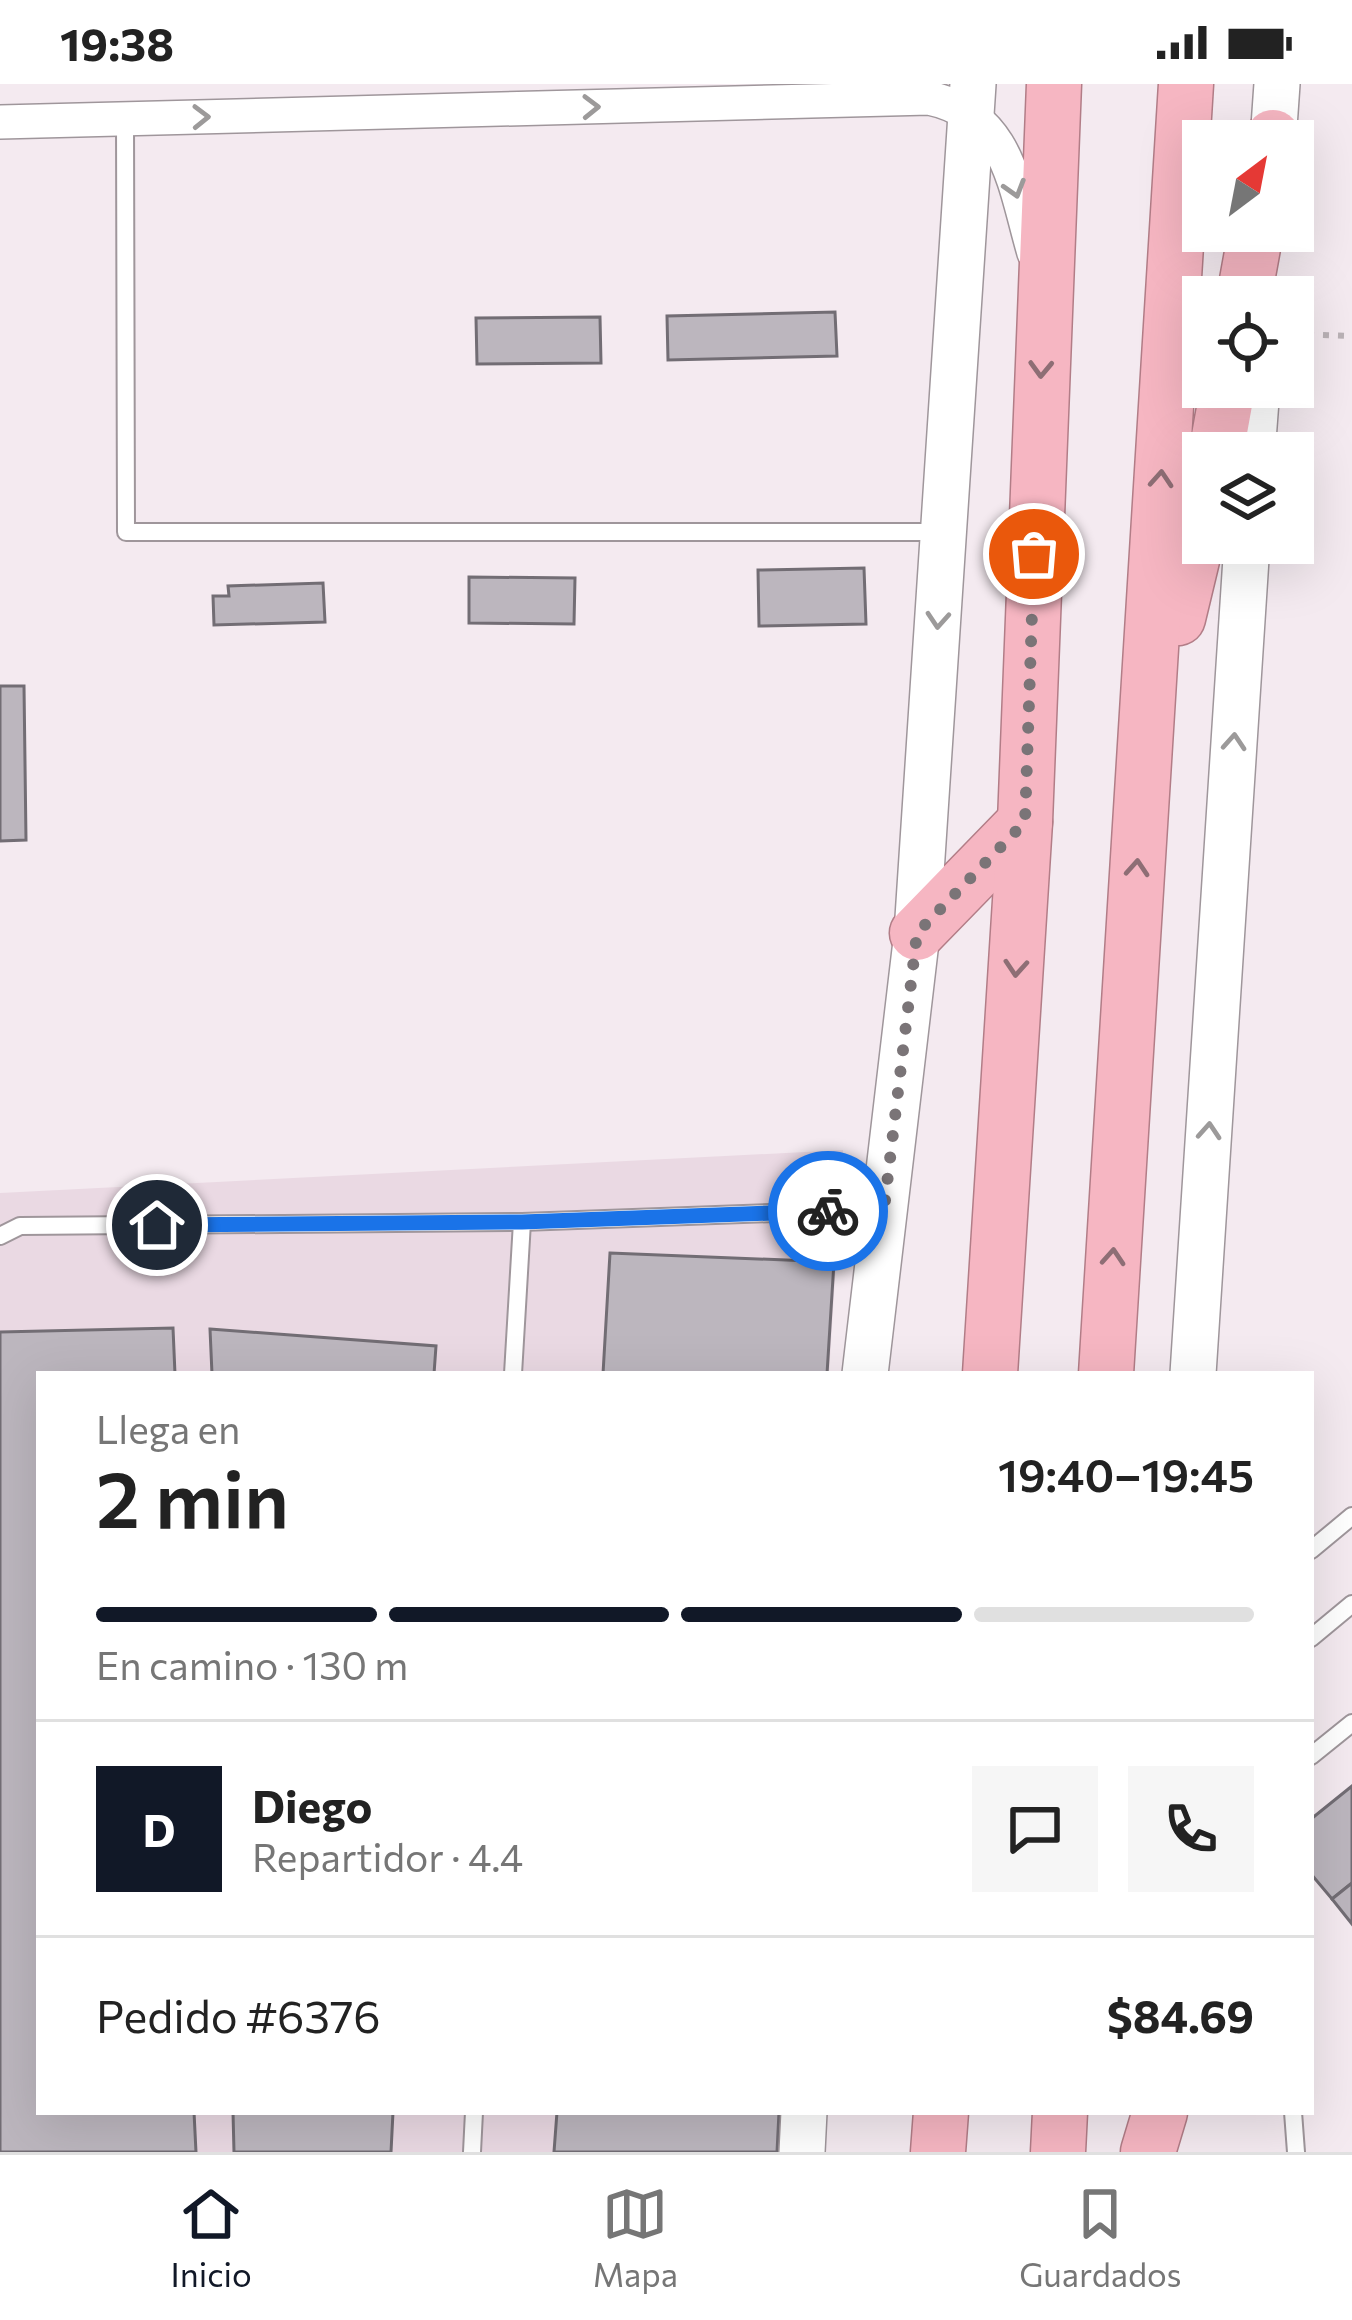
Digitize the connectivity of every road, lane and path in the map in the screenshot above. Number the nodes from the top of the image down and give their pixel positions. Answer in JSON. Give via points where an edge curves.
{"nodes":[{"id":1,"x":1054,"y":84,"type":"edge"},
{"id":2,"x":1186,"y":84,"type":"edge"},
{"id":3,"x":972,"y":97,"type":"edge"},
{"id":4,"x":124,"y":118,"type":"junction"},
{"id":5,"x":0,"y":122,"type":"edge"},
{"id":6,"x":1043,"y":286,"type":"junction"},
{"id":7,"x":1314,"y":335,"type":"edge"},
{"id":8,"x":1352,"y":337,"type":"edge"},
{"id":9,"x":944,"y":532,"type":"junction"},
{"id":10,"x":1191,"y":564,"type":"edge"},
{"id":11,"x":1245,"y":564,"type":"edge"},
{"id":12,"x":1144,"y":754,"type":"junction"},
{"id":13,"x":1025,"y":822,"type":"junction"},
{"id":14,"x":917,"y":933,"type":"junction"},
{"id":15,"x":884,"y":1209,"type":"junction"},
{"id":16,"x":522,"y":1222,"type":"junction"},
{"id":17,"x":0,"y":1236,"type":"edge"},
{"id":18,"x":513,"y":1371,"type":"edge"},
{"id":19,"x":865,"y":1371,"type":"edge"},
{"id":20,"x":990,"y":1371,"type":"edge"},
{"id":21,"x":1106,"y":1371,"type":"edge"},
{"id":22,"x":1193,"y":1371,"type":"edge"},
{"id":23,"x":1352,"y":1516,"type":"edge"},
{"id":24,"x":1314,"y":1548,"type":"edge"},
{"id":25,"x":1352,"y":1604,"type":"edge"},
{"id":26,"x":1314,"y":1636,"type":"edge"},
{"id":27,"x":1352,"y":1723,"type":"edge"},
{"id":28,"x":1314,"y":1754,"type":"edge"},
{"id":29,"x":474,"y":2115,"type":"edge"},
{"id":30,"x":804,"y":2115,"type":"edge"},
{"id":31,"x":941,"y":2115,"type":"edge"},
{"id":32,"x":1060,"y":2115,"type":"edge"},
{"id":33,"x":1160,"y":2115,"type":"edge"},
{"id":34,"x":1161,"y":2115,"type":"edge"},
{"id":35,"x":1293,"y":2115,"type":"edge"},
{"id":36,"x":472,"y":2152,"type":"edge"},
{"id":37,"x":802,"y":2152,"type":"edge"},
{"id":38,"x":938,"y":2152,"type":"edge"},
{"id":39,"x":1058,"y":2152,"type":"edge"},
{"id":40,"x":1148,"y":2152,"type":"edge"},
{"id":41,"x":1158,"y":2152,"type":"edge"},
{"id":42,"x":1296,"y":2152,"type":"edge"}],
"edges":[{"from":1,"to":6,"type":"highway"},
{"from":12,"to":2,"type":"highway","one_way":true},
{"from":4,"to":3,"type":"street","one_way":true},
{"from":3,"to":6,"type":"street","one_way":true,"via":[[1002,148]]},
{"from":3,"to":9,"type":"main road"},
{"from":4,"to":5,"type":"street"},
{"from":4,"to":9,"type":"lane","via":[[126,532]]},
{"from":6,"to":13,"type":"highway","one_way":true},
{"from":7,"to":8,"type":"path"},
{"from":9,"to":14,"type":"main road","one_way":true},
{"from":10,"to":12,"type":"highway"},
{"from":22,"to":11,"type":"main road","one_way":true},
{"from":21,"to":12,"type":"highway","one_way":true},
{"from":13,"to":14,"type":"highway"},
{"from":13,"to":20,"type":"highway","one_way":true},
{"from":14,"to":15,"type":"main road"},
{"from":15,"to":16,"type":"lane"},
{"from":15,"to":19,"type":"main road"},
{"from":16,"to":17,"type":"lane","via":[[20,1226]]},
{"from":16,"to":18,"type":"lane"},
{"from":23,"to":24,"type":"lane"},
{"from":25,"to":26,"type":"lane"},
{"from":27,"to":28,"type":"lane"},
{"from":29,"to":36,"type":"lane"},
{"from":30,"to":37,"type":"main road"},
{"from":31,"to":38,"type":"highway"},
{"from":32,"to":39,"type":"highway"},
{"from":33,"to":40,"type":"highway"},
{"from":34,"to":41,"type":"main road"},
{"from":35,"to":42,"type":"lane"}]}
